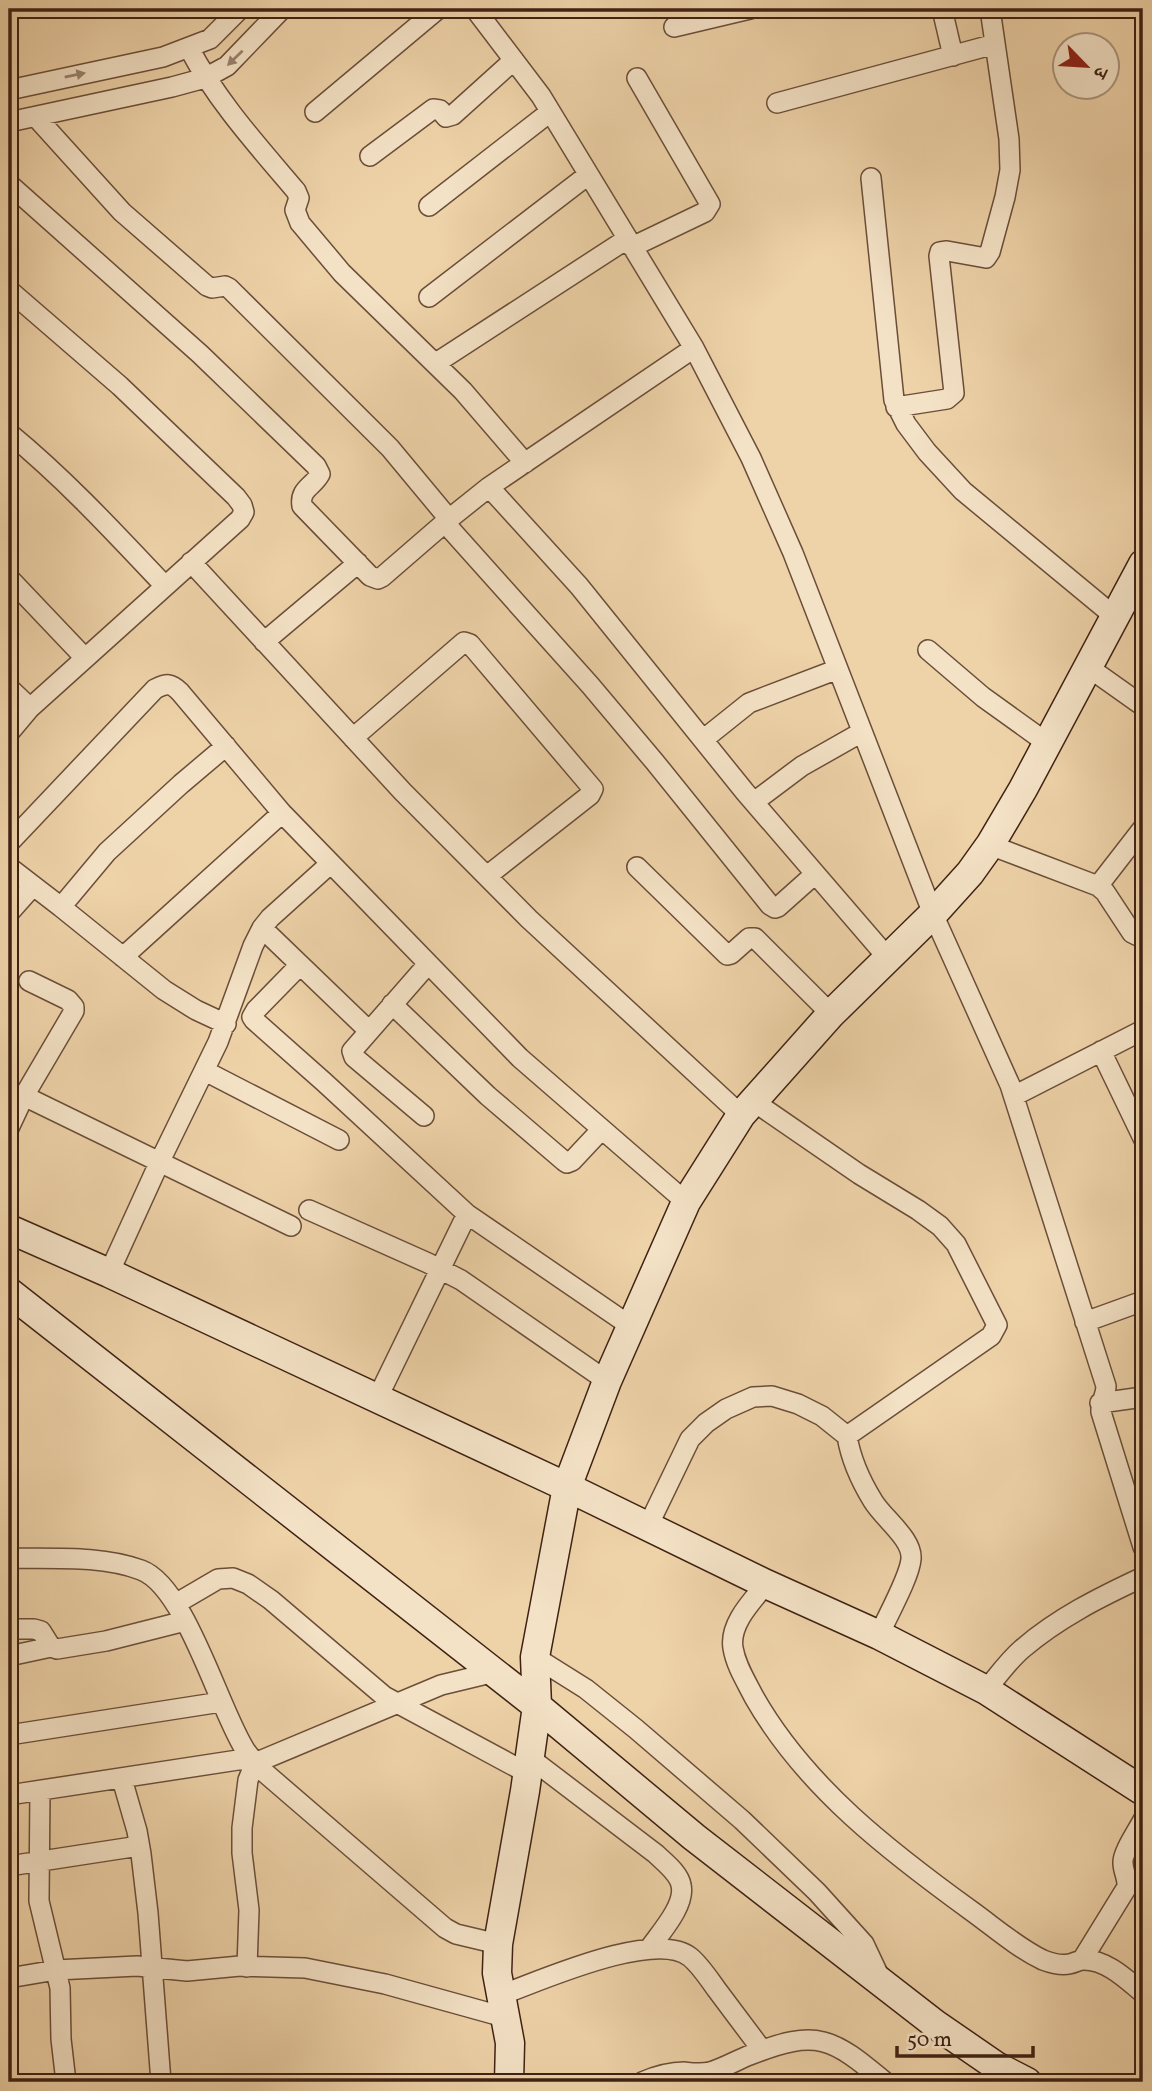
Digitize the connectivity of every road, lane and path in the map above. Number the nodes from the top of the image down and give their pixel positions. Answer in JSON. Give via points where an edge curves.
{"nodes":[{"id":1,"x":240,"y":9,"type":"edge"},
{"id":2,"x":282,"y":9,"type":"edge"},
{"id":3,"x":438,"y":9,"type":"edge"},
{"id":4,"x":475,"y":9,"type":"edge"},
{"id":5,"x":750,"y":9,"type":"edge"},
{"id":6,"x":942,"y":9,"type":"edge"},
{"id":7,"x":990,"y":9,"type":"edge"},
{"id":8,"x":674,"y":27,"type":"dead end"},
{"id":9,"x":995,"y":44,"type":"junction"},
{"id":10,"x":189,"y":48,"type":"junction"},
{"id":11,"x":953,"y":56,"type":"junction"},
{"id":12,"x":514,"y":60,"type":"junction"},
{"id":13,"x":205,"y":78,"type":"junction"},
{"id":14,"x":637,"y":78,"type":"dead end"},
{"id":15,"x":9,"y":90,"type":"edge"},
{"id":16,"x":776,"y":103,"type":"dead end"},
{"id":17,"x":550,"y":111,"type":"junction"},
{"id":18,"x":315,"y":112,"type":"dead end"},
{"id":19,"x":36,"y":117,"type":"junction"},
{"id":20,"x":9,"y":122,"type":"edge"},
{"id":21,"x":370,"y":156,"type":"dead end"},
{"id":22,"x":588,"y":175,"type":"junction"},
{"id":23,"x":871,"y":178,"type":"dead end"},
{"id":24,"x":9,"y":184,"type":"edge"},
{"id":25,"x":429,"y":206,"type":"dead end"},
{"id":26,"x":629,"y":243,"type":"junction"},
{"id":27,"x":9,"y":290,"type":"edge"},
{"id":28,"x":429,"y":297,"type":"dead end"},
{"id":29,"x":694,"y":348,"type":"junction"},
{"id":30,"x":436,"y":363,"type":"junction"},
{"id":31,"x":896,"y":408,"type":"junction"},
{"id":32,"x":9,"y":433,"type":"edge"},
{"id":33,"x":525,"y":463,"type":"junction"},
{"id":34,"x":489,"y":487,"type":"junction"},
{"id":35,"x":447,"y":521,"type":"junction"},
{"id":36,"x":191,"y":562,"type":"junction"},
{"id":37,"x":358,"y":563,"type":"junction"},
{"id":38,"x":1143,"y":564,"type":"edge"},
{"id":39,"x":9,"y":578,"type":"edge"},
{"id":40,"x":164,"y":585,"type":"junction"},
{"id":41,"x":1114,"y":616,"type":"junction"},
{"id":42,"x":264,"y":642,"type":"junction"},
{"id":43,"x":928,"y":650,"type":"dead end"},
{"id":44,"x":85,"y":658,"type":"junction"},
{"id":45,"x":1088,"y":667,"type":"junction"},
{"id":46,"x":838,"y":669,"type":"junction"},
{"id":47,"x":9,"y":688,"type":"edge"},
{"id":48,"x":1143,"y":706,"type":"edge"},
{"id":49,"x":30,"y":708,"type":"junction"},
{"id":50,"x":862,"y":732,"type":"junction"},
{"id":51,"x":9,"y":733,"type":"edge"},
{"id":52,"x":353,"y":738,"type":"junction"},
{"id":53,"x":704,"y":739,"type":"junction"},
{"id":54,"x":1047,"y":743,"type":"junction"},
{"id":55,"x":226,"y":746,"type":"junction"},
{"id":56,"x":754,"y":802,"type":"junction"},
{"id":57,"x":282,"y":813,"type":"junction"},
{"id":58,"x":1143,"y":828,"type":"edge"},
{"id":59,"x":9,"y":843,"type":"edge"},
{"id":60,"x":990,"y":845,"type":"junction"},
{"id":61,"x":330,"y":864,"type":"junction"},
{"id":62,"x":9,"y":867,"type":"edge"},
{"id":63,"x":637,"y":867,"type":"dead end"},
{"id":64,"x":816,"y":874,"type":"junction"},
{"id":65,"x":487,"y":876,"type":"junction"},
{"id":66,"x":33,"y":886,"type":"junction"},
{"id":67,"x":1098,"y":886,"type":"junction"},
{"id":68,"x":61,"y":907,"type":"junction"},
{"id":69,"x":9,"y":913,"type":"edge"},
{"id":70,"x":933,"y":914,"type":"junction"},
{"id":71,"x":262,"y":928,"type":"junction"},
{"id":72,"x":1143,"y":934,"type":"edge"},
{"id":73,"x":123,"y":957,"type":"junction"},
{"id":74,"x":887,"y":957,"type":"junction"},
{"id":75,"x":428,"y":964,"type":"junction"},
{"id":76,"x":300,"y":965,"type":"junction"},
{"id":77,"x":29,"y":981,"type":"dead end"},
{"id":78,"x":392,"y":1004,"type":"junction"},
{"id":79,"x":831,"y":1014,"type":"junction"},
{"id":80,"x":226,"y":1024,"type":"junction"},
{"id":81,"x":368,"y":1030,"type":"junction"},
{"id":82,"x":1143,"y":1030,"type":"edge"},
{"id":83,"x":1101,"y":1051,"type":"junction"},
{"id":84,"x":205,"y":1071,"type":"junction"},
{"id":85,"x":24,"y":1096,"type":"junction"},
{"id":86,"x":1014,"y":1097,"type":"junction"},
{"id":87,"x":747,"y":1108,"type":"junction"},
{"id":88,"x":424,"y":1116,"type":"dead end"},
{"id":89,"x":9,"y":1128,"type":"edge"},
{"id":90,"x":602,"y":1129,"type":"junction"},
{"id":91,"x":1143,"y":1138,"type":"edge"},
{"id":92,"x":339,"y":1140,"type":"dead end"},
{"id":93,"x":160,"y":1161,"type":"junction"},
{"id":94,"x":686,"y":1202,"type":"junction"},
{"id":95,"x":309,"y":1210,"type":"dead end"},
{"id":96,"x":467,"y":1214,"type":"junction"},
{"id":97,"x":291,"y":1226,"type":"dead end"},
{"id":98,"x":9,"y":1229,"type":"edge"},
{"id":99,"x":441,"y":1269,"type":"junction"},
{"id":100,"x":109,"y":1273,"type":"junction"},
{"id":101,"x":9,"y":1292,"type":"edge"},
{"id":102,"x":1143,"y":1301,"type":"edge"},
{"id":103,"x":1085,"y":1322,"type":"junction"},
{"id":104,"x":632,"y":1327,"type":"junction"},
{"id":105,"x":607,"y":1381,"type":"junction"},
{"id":106,"x":1143,"y":1397,"type":"edge"},
{"id":107,"x":377,"y":1399,"type":"junction"},
{"id":108,"x":1100,"y":1403,"type":"junction"},
{"id":109,"x":847,"y":1436,"type":"junction"},
{"id":110,"x":567,"y":1487,"type":"junction"},
{"id":111,"x":648,"y":1527,"type":"junction"},
{"id":112,"x":1142,"y":1536,"type":"edge"},
{"id":113,"x":9,"y":1558,"type":"edge"},
{"id":114,"x":1143,"y":1577,"type":"edge"},
{"id":115,"x":766,"y":1584,"type":"junction"},
{"id":116,"x":181,"y":1612,"type":"junction"},
{"id":117,"x":9,"y":1629,"type":"edge"},
{"id":118,"x":879,"y":1634,"type":"junction"},
{"id":119,"x":51,"y":1647,"type":"junction"},
{"id":120,"x":9,"y":1656,"type":"edge"},
{"id":121,"x":534,"y":1657,"type":"junction"},
{"id":122,"x":495,"y":1672,"type":"junction"},
{"id":123,"x":985,"y":1690,"type":"junction"},
{"id":124,"x":221,"y":1702,"type":"junction"},
{"id":125,"x":398,"y":1704,"type":"junction"},
{"id":126,"x":537,"y":1706,"type":"junction"},
{"id":127,"x":9,"y":1735,"type":"edge"},
{"id":128,"x":253,"y":1760,"type":"junction"},
{"id":129,"x":529,"y":1765,"type":"junction"},
{"id":130,"x":122,"y":1779,"type":"junction"},
{"id":131,"x":40,"y":1791,"type":"junction"},
{"id":132,"x":1143,"y":1791,"type":"edge"},
{"id":133,"x":9,"y":1795,"type":"edge"},
{"id":134,"x":1143,"y":1820,"type":"edge"},
{"id":135,"x":139,"y":1846,"type":"junction"},
{"id":136,"x":39,"y":1860,"type":"junction"},
{"id":137,"x":9,"y":1866,"type":"edge"},
{"id":138,"x":498,"y":1944,"type":"junction"},
{"id":139,"x":649,"y":1949,"type":"junction"},
{"id":140,"x":1082,"y":1960,"type":"junction"},
{"id":141,"x":247,"y":1967,"type":"junction"},
{"id":142,"x":152,"y":1968,"type":"junction"},
{"id":143,"x":56,"y":1970,"type":"junction"},
{"id":144,"x":9,"y":1978,"type":"edge"},
{"id":145,"x":882,"y":1982,"type":"junction"},
{"id":146,"x":1143,"y":1993,"type":"edge"},
{"id":147,"x":502,"y":2006,"type":"junction"},
{"id":148,"x":762,"y":2050,"type":"junction"},
{"id":149,"x":66,"y":2082,"type":"edge"},
{"id":150,"x":161,"y":2082,"type":"edge"},
{"id":151,"x":509,"y":2082,"type":"edge"},
{"id":152,"x":642,"y":2082,"type":"edge"},
{"id":153,"x":885,"y":2082,"type":"edge"},
{"id":154,"x":1027,"y":2082,"type":"edge"}],
"edges":[{"from":1,"to":10,"type":"street","via":[[210,39]]},
{"from":2,"to":13,"type":"street","one_way":true,"via":[[227,66]]},
{"from":3,"to":18,"type":"street"},
{"from":4,"to":12,"type":"street"},
{"from":5,"to":8,"type":"street"},
{"from":6,"to":11,"type":"street"},
{"from":7,"to":9,"type":"street"},
{"from":9,"to":11,"type":"street"},
{"from":9,"to":31,"type":"street","via":[[1010,170],[1000,218],[986,258],[947,251],[939,256],[954,393],[947,399]]},
{"from":10,"to":13,"type":"street"},
{"from":15,"to":10,"type":"street","one_way":true,"via":[[150,61]]},
{"from":11,"to":16,"type":"street"},
{"from":12,"to":17,"type":"street"},
{"from":12,"to":21,"type":"street","via":[[453,115],[446,117],[433,109]]},
{"from":13,"to":19,"type":"street"},
{"from":13,"to":30,"type":"street","via":[[296,191],[300,223],[342,273]]},
{"from":14,"to":26,"type":"street","via":[[710,204],[705,212]]},
{"from":17,"to":22,"type":"street"},
{"from":17,"to":25,"type":"street"},
{"from":19,"to":20,"type":"street"},
{"from":19,"to":35,"type":"street","via":[[122,212],[207,286],[225,286],[238,298],[390,448]]},
{"from":22,"to":26,"type":"street"},
{"from":22,"to":28,"type":"street"},
{"from":23,"to":31,"type":"street"},
{"from":24,"to":37,"type":"street","via":[[200,354],[316,466],[320,474],[304,491],[302,506]]},
{"from":26,"to":29,"type":"street"},
{"from":26,"to":30,"type":"street"},
{"from":27,"to":36,"type":"street","via":[[120,386],[242,505],[240,519]]},
{"from":29,"to":33,"type":"street"},
{"from":29,"to":46,"type":"street","via":[[751,457]]},
{"from":30,"to":33,"type":"street"},
{"from":31,"to":41,"type":"street","via":[[962,491]]},
{"from":32,"to":40,"type":"street","via":[[85,501]]},
{"from":33,"to":34,"type":"street"},
{"from":34,"to":35,"type":"street"},
{"from":34,"to":53,"type":"street","via":[[579,586]]},
{"from":35,"to":37,"type":"street","via":[[378,579]]},
{"from":35,"to":64,"type":"street","via":[[606,704],[770,905],[778,907]]},
{"from":36,"to":40,"type":"street"},
{"from":36,"to":42,"type":"street"},
{"from":37,"to":42,"type":"street"},
{"from":38,"to":41,"type":"street"},
{"from":39,"to":44,"type":"street"},
{"from":40,"to":44,"type":"street"},
{"from":41,"to":45,"type":"street"},
{"from":42,"to":52,"type":"street"},
{"from":43,"to":54,"type":"street"},
{"from":44,"to":49,"type":"street"},
{"from":45,"to":48,"type":"street"},
{"from":45,"to":54,"type":"street"},
{"from":46,"to":50,"type":"street"},
{"from":46,"to":53,"type":"street","via":[[750,703]]},
{"from":47,"to":49,"type":"street"},
{"from":49,"to":51,"type":"street"},
{"from":50,"to":56,"type":"street","via":[[809,761]]},
{"from":50,"to":70,"type":"street"},
{"from":52,"to":65,"type":"street"},
{"from":52,"to":65,"type":"street","via":[[464,642],[470,644],[593,789]]},
{"from":53,"to":56,"type":"street"},
{"from":54,"to":60,"type":"street"},
{"from":55,"to":57,"type":"street"},
{"from":55,"to":59,"type":"street","via":[[180,692],[165,684]]},
{"from":55,"to":68,"type":"street","via":[[107,852]]},
{"from":56,"to":64,"type":"street"},
{"from":57,"to":61,"type":"street"},
{"from":57,"to":73,"type":"street"},
{"from":58,"to":67,"type":"street"},
{"from":60,"to":67,"type":"street"},
{"from":60,"to":70,"type":"street"},
{"from":61,"to":71,"type":"street"},
{"from":61,"to":75,"type":"street"},
{"from":62,"to":66,"type":"street"},
{"from":63,"to":79,"type":"street","via":[[727,955],[755,938]]},
{"from":64,"to":74,"type":"street"},
{"from":65,"to":87,"type":"street","via":[[539,928]]},
{"from":66,"to":68,"type":"street"},
{"from":66,"to":69,"type":"street"},
{"from":67,"to":72,"type":"street","via":[[1132,933]]},
{"from":68,"to":73,"type":"street"},
{"from":70,"to":74,"type":"street"},
{"from":70,"to":86,"type":"street"},
{"from":71,"to":76,"type":"street"},
{"from":71,"to":80,"type":"street"},
{"from":73,"to":80,"type":"street","via":[[164,990]]},
{"from":74,"to":79,"type":"street"},
{"from":75,"to":78,"type":"street"},
{"from":75,"to":90,"type":"street","via":[[520,1058]]},
{"from":76,"to":81,"type":"street"},
{"from":76,"to":96,"type":"street","via":[[256,1010],[254,1020]]},
{"from":77,"to":85,"type":"street","via":[[68,1000],[74,1012]]},
{"from":78,"to":81,"type":"street"},
{"from":78,"to":90,"type":"street","via":[[488,1096],[567,1163]]},
{"from":79,"to":87,"type":"street"},
{"from":80,"to":84,"type":"street"},
{"from":81,"to":88,"type":"street","via":[[352,1054]]},
{"from":82,"to":83,"type":"street"},
{"from":83,"to":86,"type":"street"},
{"from":83,"to":91,"type":"street"},
{"from":84,"to":92,"type":"street"},
{"from":84,"to":93,"type":"street"},
{"from":85,"to":89,"type":"street"},
{"from":85,"to":93,"type":"street"},
{"from":86,"to":103,"type":"street"},
{"from":87,"to":94,"type":"street"},
{"from":87,"to":109,"type":"street","via":[[940,1226],[956,1244],[997,1325],[991,1336]]},
{"from":90,"to":94,"type":"street"},
{"from":93,"to":97,"type":"street"},
{"from":93,"to":100,"type":"street"},
{"from":94,"to":104,"type":"street"},
{"from":95,"to":99,"type":"street"},
{"from":96,"to":99,"type":"street"},
{"from":96,"to":104,"type":"street"},
{"from":98,"to":100,"type":"street"},
{"from":99,"to":105,"type":"street"},
{"from":99,"to":107,"type":"street"},
{"from":100,"to":107,"type":"street"},
{"from":101,"to":122,"type":"street"},
{"from":102,"to":103,"type":"street"},
{"from":103,"to":108,"type":"street","via":[[1106,1386]]},
{"from":104,"to":105,"type":"street"},
{"from":105,"to":110,"type":"street"},
{"from":106,"to":108,"type":"street"},
{"from":107,"to":110,"type":"street"},
{"from":108,"to":112,"type":"street"},
{"from":109,"to":111,"type":"street","via":[[822,1416],[772,1396],[753,1397],[726,1409],[690,1439]]},
{"from":109,"to":118,"type":"street","via":[[861,1481],[910,1549],[910,1566]]},
{"from":110,"to":111,"type":"street"},
{"from":110,"to":121,"type":"street"},
{"from":111,"to":115,"type":"street"},
{"from":113,"to":116,"type":"street","via":[[75,1558],[142,1570],[156,1578]]},
{"from":114,"to":123,"type":"street","via":[[1063,1618],[1019,1651]]},
{"from":115,"to":118,"type":"street"},
{"from":115,"to":140,"type":"street","via":[[743,1613],[732,1646],[768,1722],[804,1768],[838,1804],[919,1873],[1032,1954],[1057,1965]]},
{"from":116,"to":119,"type":"street","via":[[106,1641]]},
{"from":116,"to":124,"type":"street"},
{"from":116,"to":125,"type":"street","via":[[218,1579],[233,1578],[271,1600],[374,1689]]},
{"from":117,"to":119,"type":"street","via":[[41,1631]]},
{"from":118,"to":123,"type":"street"},
{"from":119,"to":120,"type":"street"},
{"from":121,"to":126,"type":"street"},
{"from":121,"to":145,"type":"street","via":[[596,1697],[742,1820],[864,1944]]},
{"from":122,"to":125,"type":"street","via":[[441,1685]]},
{"from":122,"to":126,"type":"street"},
{"from":123,"to":132,"type":"street"},
{"from":124,"to":127,"type":"street"},
{"from":124,"to":128,"type":"street"},
{"from":125,"to":128,"type":"street"},
{"from":125,"to":129,"type":"street"},
{"from":126,"to":129,"type":"street"},
{"from":126,"to":145,"type":"street","via":[[694,1837]]},
{"from":128,"to":130,"type":"street"},
{"from":128,"to":138,"type":"street","via":[[438,1923],[456,1934]]},
{"from":128,"to":141,"type":"street","via":[[242,1828],[249,1910]]},
{"from":129,"to":138,"type":"street"},
{"from":129,"to":139,"type":"street","via":[[656,1854],[673,1871],[681,1884],[680,1902]]},
{"from":130,"to":131,"type":"street"},
{"from":130,"to":135,"type":"street"},
{"from":131,"to":133,"type":"street"},
{"from":131,"to":136,"type":"street"},
{"from":134,"to":140,"type":"street","via":[[1124,1856],[1126,1887]]},
{"from":135,"to":136,"type":"street"},
{"from":135,"to":142,"type":"street"},
{"from":136,"to":137,"type":"street"},
{"from":136,"to":143,"type":"street","via":[[39,1901]]},
{"from":138,"to":147,"type":"street"},
{"from":139,"to":147,"type":"street","via":[[600,1958]]},
{"from":139,"to":148,"type":"street","via":[[675,1949],[690,1957]]},
{"from":140,"to":146,"type":"street","via":[[1106,1965]]},
{"from":141,"to":142,"type":"street"},
{"from":141,"to":147,"type":"street","via":[[305,1968]]},
{"from":142,"to":143,"type":"street"},
{"from":142,"to":150,"type":"street"},
{"from":143,"to":144,"type":"street"},
{"from":143,"to":149,"type":"street"},
{"from":145,"to":154,"type":"street","via":[[935,2024]]},
{"from":147,"to":151,"type":"street","via":[[510,2043]]},
{"from":148,"to":152,"type":"street","via":[[711,2072],[671,2073]]},
{"from":148,"to":153,"type":"street","via":[[794,2041],[830,2043]]}]}
